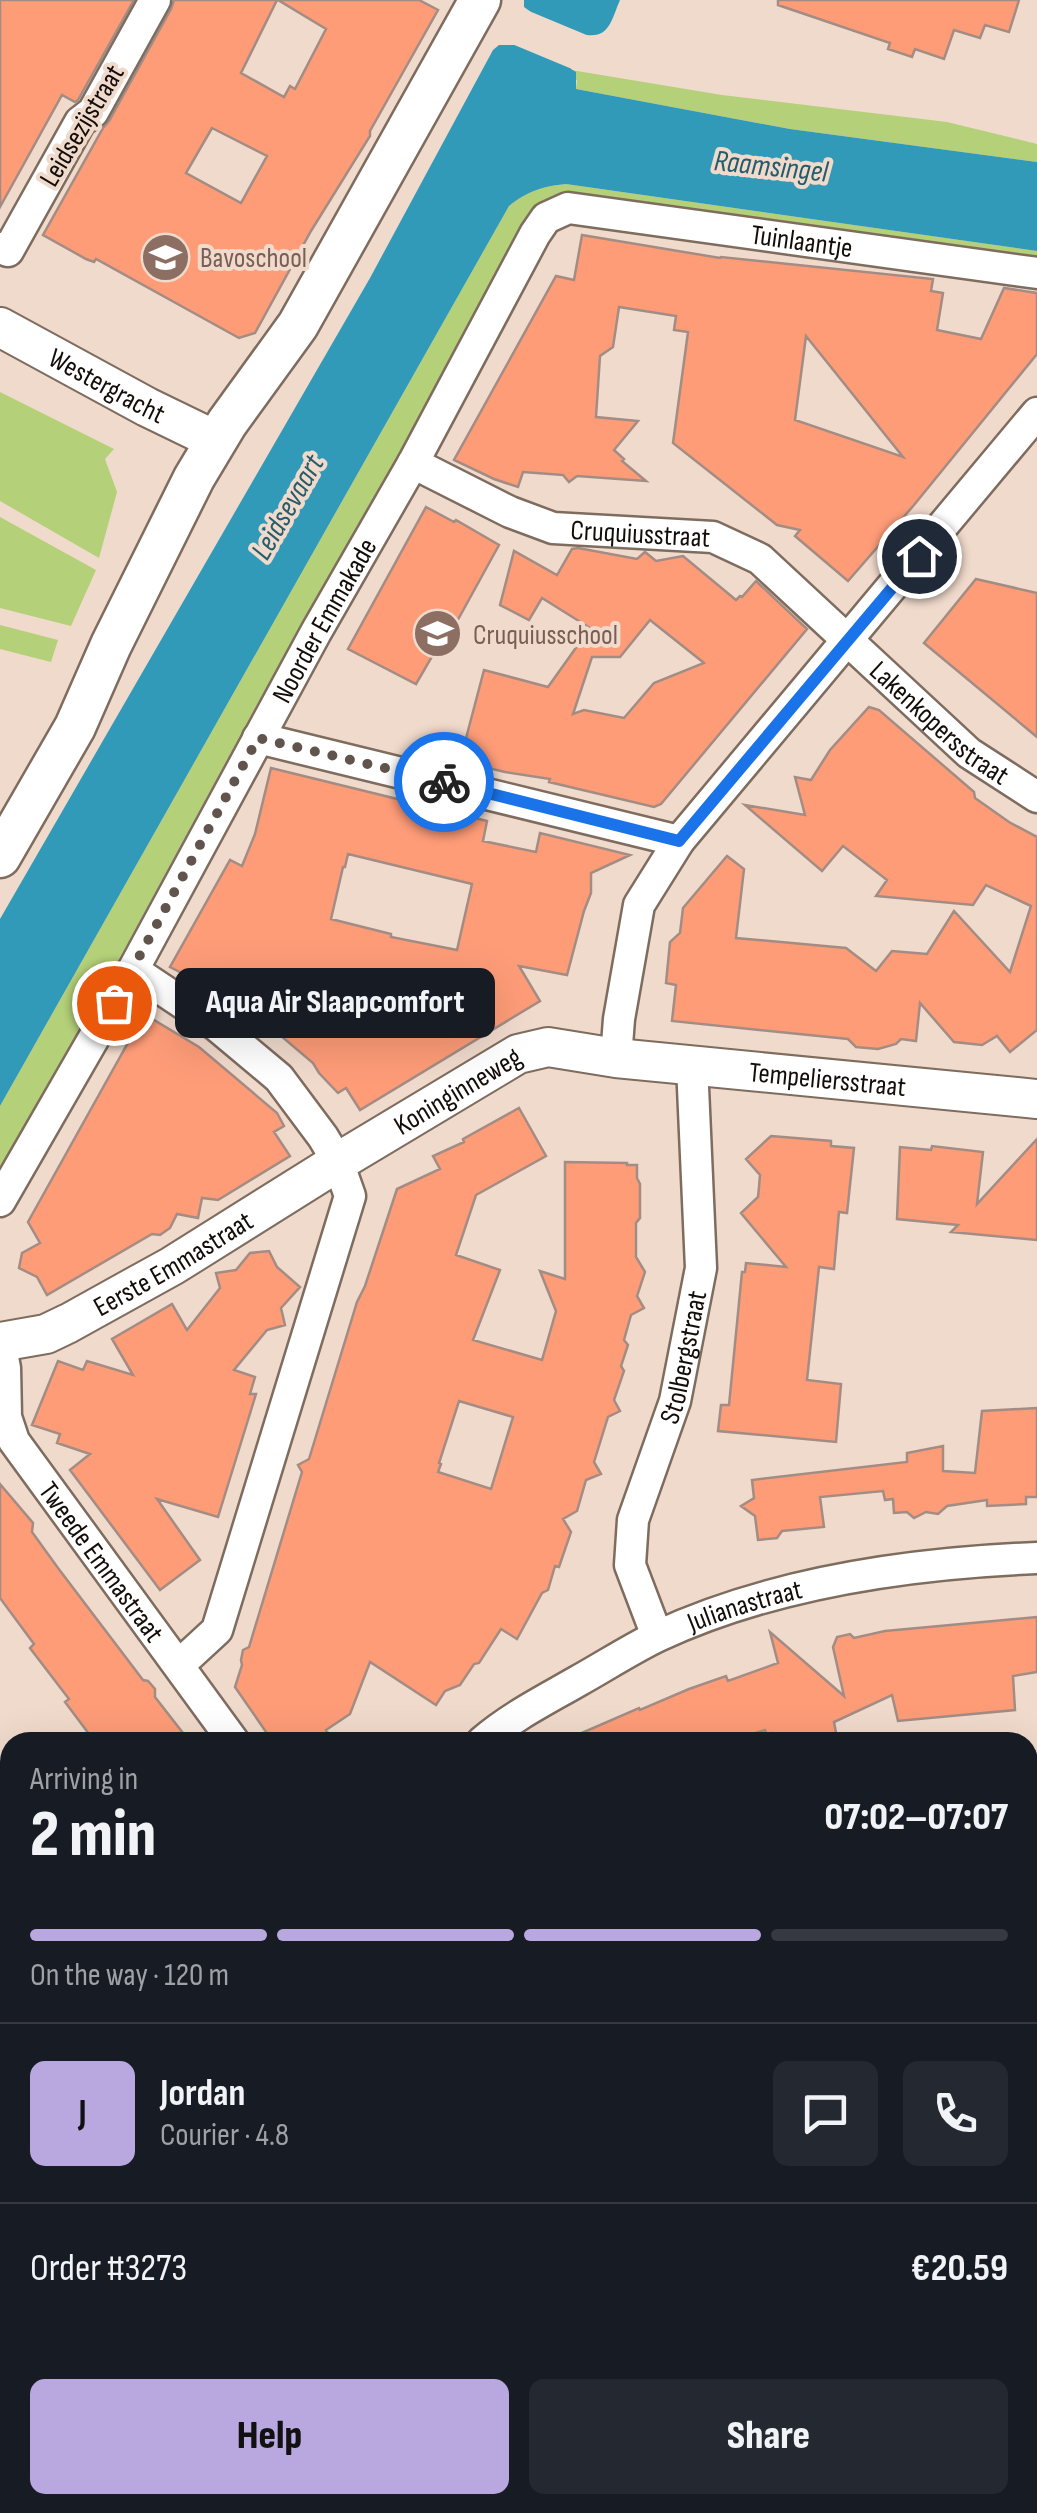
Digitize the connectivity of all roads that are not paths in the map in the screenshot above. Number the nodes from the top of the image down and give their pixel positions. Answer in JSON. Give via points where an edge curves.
{"nodes":[{"id":1,"x":155,"y":0,"type":"edge"},
{"id":2,"x":476,"y":1,"type":"edge"},
{"id":3,"x":568,"y":208,"type":"joint"},
{"id":4,"x":10,"y":242,"type":"edge"},
{"id":5,"x":1037,"y":273,"type":"edge"},
{"id":6,"x":0,"y":327,"type":"edge"},
{"id":7,"x":1037,"y":413,"type":"edge"},
{"id":8,"x":221,"y":432,"type":"junction"},
{"id":9,"x":413,"y":463,"type":"junction"},
{"id":10,"x":847,"y":641,"type":"junction"},
{"id":11,"x":258,"y":738,"type":"junction"},
{"id":12,"x":1037,"y":797,"type":"edge"},
{"id":13,"x":679,"y":841,"type":"junction"},
{"id":14,"x":0,"y":857,"type":"edge"},
{"id":15,"x":133,"y":970,"type":"junction"},
{"id":16,"x":616,"y":1058,"type":"junction"},
{"id":17,"x":692,"y":1065,"type":"junction"},
{"id":18,"x":1037,"y":1098,"type":"edge"},
{"id":19,"x":338,"y":1162,"type":"junction"},
{"id":20,"x":0,"y":1201,"type":"edge"},
{"id":21,"x":0,"y":1342,"type":"edge"},
{"id":22,"x":1037,"y":1558,"type":"edge"},
{"id":23,"x":657,"y":1636,"type":"junction"},
{"id":24,"x":179,"y":1665,"type":"junction"},
{"id":25,"x":227,"y":1732,"type":"edge"},
{"id":26,"x":494,"y":1732,"type":"edge"}],
"edges":[{"from":1,"to":4,"type":"street","name":"Leidsezijstraat"},
{"from":2,"to":8,"type":"main road","via":[[298,325]]},
{"from":3,"to":5,"type":"street","name":"Tuinlaantje"},
{"from":3,"to":9,"type":"street","name":"Noorder Emmakade","via":[[546,218],[536,234]]},
{"from":6,"to":8,"type":"street","name":"Westergracht","via":[[148,407]]},
{"from":7,"to":10,"type":"street"},
{"from":8,"to":14,"type":"main road","via":[[140,583],[75,726]]},
{"from":9,"to":10,"type":"street","name":"Cruquiusstraat","via":[[553,528],[713,537],[760,559]]},
{"from":9,"to":11,"type":"street","name":"Noorder Emmakade"},
{"from":10,"to":12,"type":"street","name":"Lakenkopersstraat","via":[[969,753]]},
{"from":10,"to":13,"type":"street"},
{"from":11,"to":13,"type":"street"},
{"from":11,"to":15,"type":"street","name":"Noorder Emmakade"},
{"from":13,"to":16,"type":"street","via":[[639,905]]},
{"from":15,"to":19,"type":"street","via":[[279,1078]]},
{"from":15,"to":20,"type":"street","name":"Noorder Emmakade"},
{"from":16,"to":17,"type":"street","name":"Tempeliersstraat"},
{"from":16,"to":19,"type":"street","name":"Koninginneweg","via":[[548,1048],[518,1054]]},
{"from":17,"to":18,"type":"street","name":"Tempeliersstraat"},
{"from":17,"to":23,"type":"street","name":"Stolbergstraat","via":[[700,1268],[675,1401],[633,1520],[630,1564]]},
{"from":19,"to":21,"type":"street","name":"Eerste Emmastraat","via":[[69,1324]]},
{"from":19,"to":24,"type":"street","via":[[350,1196],[217,1630]]},
{"from":21,"to":24,"type":"street","name":"Tweede Emmastraat","via":[[14,1442]]},
{"from":22,"to":23,"type":"street","name":"Julianastraat","via":[[811,1586]]},
{"from":23,"to":26,"type":"street","name":"Julianastraat"},
{"from":24,"to":25,"type":"street"}]}
